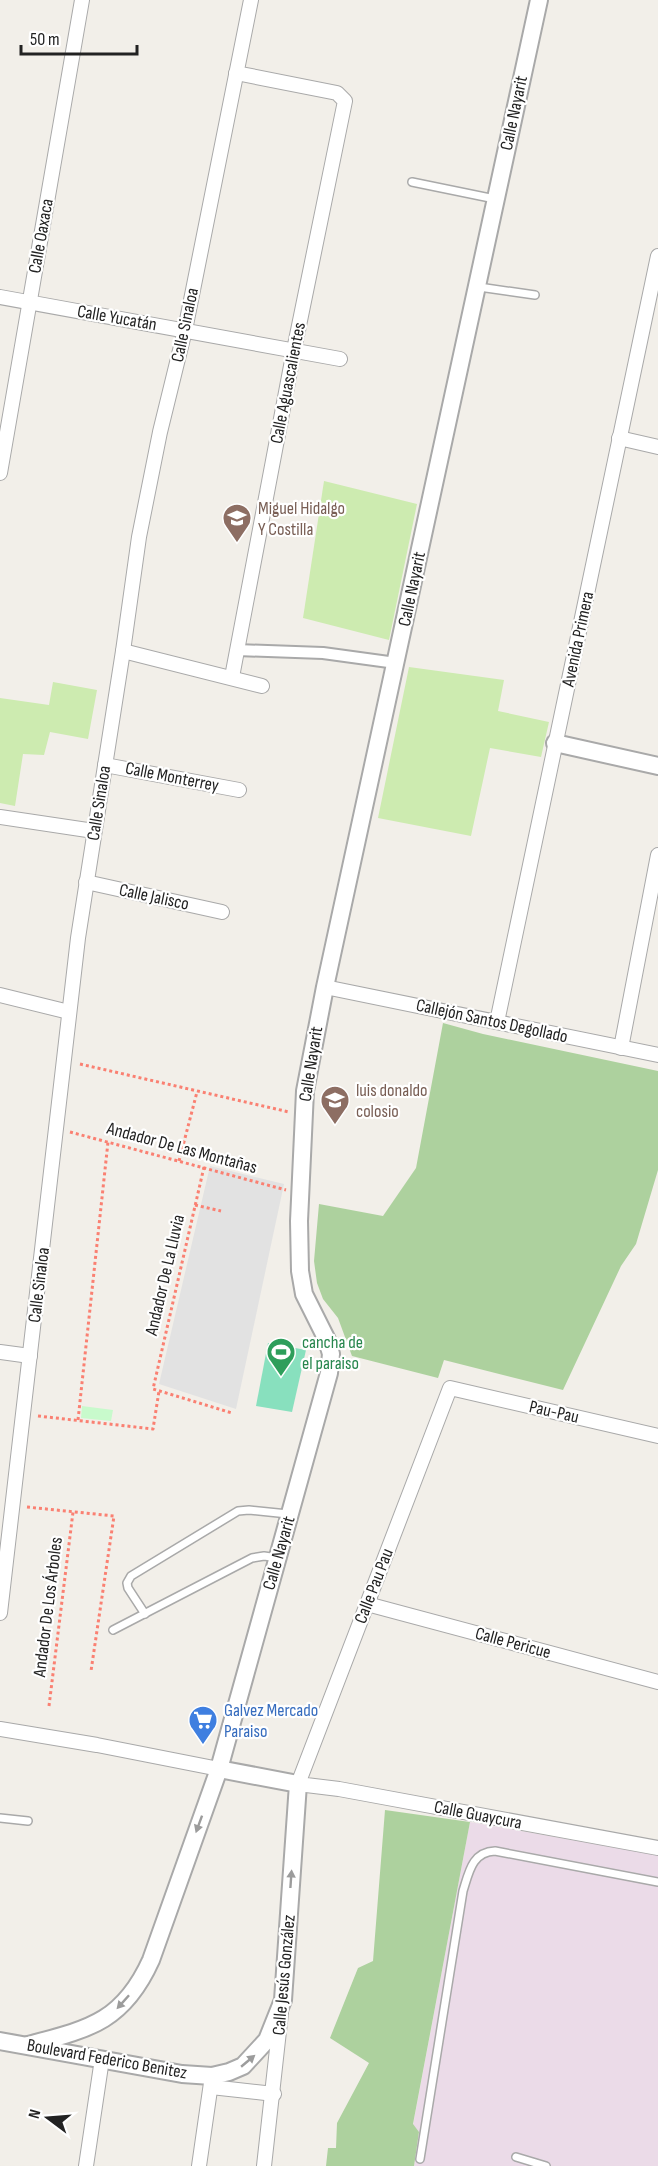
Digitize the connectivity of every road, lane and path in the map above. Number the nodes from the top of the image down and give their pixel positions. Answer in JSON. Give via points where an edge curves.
{"nodes":[{"id":1,"x":82,"y":0,"type":"edge"},
{"id":2,"x":251,"y":0,"type":"edge"},
{"id":3,"x":539,"y":0,"type":"edge"},
{"id":4,"x":236,"y":73,"type":"junction"},
{"id":5,"x":412,"y":182,"type":"dead end"},
{"id":6,"x":495,"y":199,"type":"junction"},
{"id":7,"x":658,"y":256,"type":"edge"},
{"id":8,"x":476,"y":286,"type":"junction"},
{"id":9,"x":535,"y":295,"type":"dead end"},
{"id":10,"x":0,"y":297,"type":"edge"},
{"id":11,"x":30,"y":303,"type":"junction"},
{"id":12,"x":185,"y":330,"type":"junction"},
{"id":13,"x":294,"y":350,"type":"junction"},
{"id":14,"x":340,"y":359,"type":"dead end"},
{"id":15,"x":619,"y":438,"type":"junction"},
{"id":16,"x":658,"y":447,"type":"edge"},
{"id":17,"x":0,"y":473,"type":"edge"},
{"id":18,"x":237,"y":650,"type":"junction"},
{"id":19,"x":123,"y":651,"type":"junction"},
{"id":20,"x":396,"y":663,"type":"junction"},
{"id":21,"x":232,"y":677,"type":"junction"},
{"id":22,"x":262,"y":686,"type":"dead end"},
{"id":23,"x":555,"y":743,"type":"junction"},
{"id":24,"x":105,"y":765,"type":"junction"},
{"id":25,"x":658,"y":766,"type":"edge"},
{"id":26,"x":239,"y":790,"type":"dead end"},
{"id":27,"x":0,"y":817,"type":"edge"},
{"id":28,"x":94,"y":831,"type":"junction"},
{"id":29,"x":658,"y":855,"type":"edge"},
{"id":30,"x":86,"y":882,"type":"junction"},
{"id":31,"x":222,"y":912,"type":"dead end"},
{"id":32,"x":325,"y":987,"type":"junction"},
{"id":33,"x":0,"y":995,"type":"edge"},
{"id":34,"x":69,"y":1012,"type":"junction"},
{"id":35,"x":497,"y":1022,"type":"junction"},
{"id":36,"x":621,"y":1048,"type":"junction"},
{"id":37,"x":658,"y":1055,"type":"edge"},
{"id":38,"x":80,"y":1064,"type":"dead end"},
{"id":39,"x":197,"y":1092,"type":"junction"},
{"id":40,"x":288,"y":1112,"type":"dead end"},
{"id":41,"x":57,"y":1128,"type":"junction"},
{"id":42,"x":108,"y":1142,"type":"junction"},
{"id":43,"x":179,"y":1161,"type":"junction"},
{"id":44,"x":204,"y":1167,"type":"junction"},
{"id":45,"x":300,"y":1194,"type":"junction"},
{"id":46,"x":195,"y":1205,"type":"junction"},
{"id":47,"x":221,"y":1211,"type":"dead end"},
{"id":48,"x":0,"y":1352,"type":"edge"},
{"id":49,"x":30,"y":1356,"type":"junction"},
{"id":50,"x":450,"y":1388,"type":"joint"},
{"id":51,"x":159,"y":1391,"type":"junction"},
{"id":52,"x":232,"y":1413,"type":"dead end"},
{"id":53,"x":38,"y":1416,"type":"dead end"},
{"id":54,"x":78,"y":1420,"type":"junction"},
{"id":55,"x":658,"y":1436,"type":"edge"},
{"id":56,"x":13,"y":1506,"type":"junction"},
{"id":57,"x":74,"y":1512,"type":"junction"},
{"id":58,"x":290,"y":1514,"type":"junction"},
{"id":59,"x":278,"y":1558,"type":"junction"},
{"id":60,"x":367,"y":1604,"type":"junction"},
{"id":61,"x":0,"y":1613,"type":"edge"},
{"id":62,"x":145,"y":1614,"type":"junction"},
{"id":63,"x":113,"y":1630,"type":"dead end"},
{"id":64,"x":92,"y":1671,"type":"dead end"},
{"id":65,"x":658,"y":1682,"type":"edge"},
{"id":66,"x":49,"y":1706,"type":"dead end"},
{"id":67,"x":0,"y":1729,"type":"edge"},
{"id":68,"x":219,"y":1769,"type":"junction"},
{"id":69,"x":298,"y":1784,"type":"junction"},
{"id":70,"x":0,"y":1818,"type":"edge"},
{"id":71,"x":28,"y":1821,"type":"dead end"},
{"id":72,"x":658,"y":1848,"type":"edge"},
{"id":73,"x":658,"y":1882,"type":"edge"},
{"id":74,"x":283,"y":2000,"type":"junction"},
{"id":75,"x":0,"y":2041,"type":"edge"},
{"id":76,"x":28,"y":2045,"type":"junction"},
{"id":77,"x":102,"y":2059,"type":"junction"},
{"id":78,"x":212,"y":2081,"type":"junction"},
{"id":79,"x":274,"y":2094,"type":"junction"},
{"id":80,"x":516,"y":2157,"type":"dead end"},
{"id":81,"x":420,"y":2159,"type":"dead end"},
{"id":82,"x":86,"y":2166,"type":"edge"},
{"id":83,"x":199,"y":2166,"type":"edge"},
{"id":84,"x":264,"y":2166,"type":"edge"},
{"id":85,"x":546,"y":2166,"type":"edge"}],
"edges":[{"from":1,"to":11,"type":"street","name":"Calle Oaxaca"},
{"from":2,"to":4,"type":"street","name":"Calle Sinaloa"},
{"from":3,"to":6,"type":"street","name":"Calle Nayarit"},
{"from":4,"to":12,"type":"street","name":"Calle Sinaloa"},
{"from":4,"to":13,"type":"street","name":"Calle Aguascalientes","via":[[337,93],[345,101]]},
{"from":5,"to":6,"type":"lane"},
{"from":6,"to":8,"type":"street","name":"Calle Nayarit"},
{"from":7,"to":15,"type":"street","name":"Avenida Primera"},
{"from":8,"to":9,"type":"lane"},
{"from":8,"to":20,"type":"street","name":"Calle Nayarit"},
{"from":10,"to":11,"type":"street","name":"Calle Yucatán"},
{"from":11,"to":12,"type":"street","name":"Calle Yucatán"},
{"from":11,"to":17,"type":"street","name":"Calle Oaxaca"},
{"from":12,"to":13,"type":"street","name":"Calle Yucatán"},
{"from":12,"to":19,"type":"street","name":"Calle Sinaloa","via":[[139,537]]},
{"from":13,"to":14,"type":"street","name":"Calle Yucatán"},
{"from":13,"to":18,"type":"street","name":"Calle Aguascalientes"},
{"from":15,"to":16,"type":"street"},
{"from":15,"to":23,"type":"street","name":"Avenida Primera"},
{"from":18,"to":20,"type":"street","via":[[323,653]]},
{"from":18,"to":21,"type":"street","name":"Calle Aguascalientes"},
{"from":19,"to":21,"type":"street"},
{"from":19,"to":24,"type":"street","name":"Calle Sinaloa"},
{"from":20,"to":32,"type":"street","name":"Calle Nayarit"},
{"from":21,"to":22,"type":"street"},
{"from":23,"to":25,"type":"street"},
{"from":23,"to":35,"type":"street","name":"Avenida Primera"},
{"from":24,"to":26,"type":"street","name":"Calle Monterrey"},
{"from":24,"to":28,"type":"street","name":"Calle Sinaloa"},
{"from":27,"to":28,"type":"street"},
{"from":28,"to":30,"type":"street","name":"Calle Sinaloa"},
{"from":29,"to":36,"type":"street"},
{"from":30,"to":31,"type":"street","name":"Calle Jalisco"},
{"from":30,"to":34,"type":"street","name":"Calle Sinaloa"},
{"from":32,"to":35,"type":"street","name":"Callejón Santos Degollado"},
{"from":32,"to":45,"type":"street","name":"Calle Nayarit","via":[[305,1091]]},
{"from":33,"to":34,"type":"street"},
{"from":34,"to":41,"type":"street","name":"Calle Sinaloa"},
{"from":35,"to":36,"type":"street","name":"Callejón Santos Degollado"},
{"from":36,"to":37,"type":"street","name":"Callejón Santos Degollado"},
{"from":38,"to":39,"type":"path"},
{"from":39,"to":40,"type":"path"},
{"from":39,"to":43,"type":"path"},
{"from":41,"to":42,"type":"path","name":"Andador De Las Montañas"},
{"from":41,"to":49,"type":"street","name":"Calle Sinaloa"},
{"from":42,"to":43,"type":"path","name":"Andador De Las Montañas"},
{"from":42,"to":54,"type":"path"},
{"from":43,"to":44,"type":"path","name":"Andador De Las Montañas"},
{"from":44,"to":45,"type":"path","name":"Andador De Las Montañas"},
{"from":44,"to":46,"type":"path","name":"Andador De La Lluvia"},
{"from":45,"to":58,"type":"street","name":"Calle Nayarit","via":[[303,1294],[331,1353]]},
{"from":46,"to":47,"type":"path"},
{"from":46,"to":51,"type":"path","name":"Andador De La Lluvia","via":[[153,1389]]},
{"from":48,"to":49,"type":"street"},
{"from":49,"to":56,"type":"street","name":"Calle Sinaloa"},
{"from":50,"to":55,"type":"street","name":"Pau-Pau"},
{"from":50,"to":60,"type":"street","name":"Calle Pau Pau"},
{"from":51,"to":52,"type":"path"},
{"from":51,"to":54,"type":"path","via":[[153,1429]]},
{"from":53,"to":54,"type":"path"},
{"from":56,"to":57,"type":"path"},
{"from":56,"to":61,"type":"street","name":"Calle Sinaloa"},
{"from":57,"to":64,"type":"path","via":[[114,1516]]},
{"from":57,"to":66,"type":"path","name":"Andador De Los Árboles"},
{"from":58,"to":59,"type":"street","name":"Calle Nayarit"},
{"from":58,"to":62,"type":"lane","via":[[238,1511],[130,1576],[128,1588]]},
{"from":59,"to":62,"type":"lane","via":[[252,1558]]},
{"from":59,"to":68,"type":"street","name":"Calle Nayarit"},
{"from":60,"to":65,"type":"street","name":"Calle Pericue"},
{"from":60,"to":69,"type":"street","name":"Calle Pau Pau"},
{"from":62,"to":63,"type":"lane"},
{"from":67,"to":68,"type":"street"},
{"from":68,"to":69,"type":"street"},
{"from":68,"to":76,"type":"street","name":"Calle Nayarit","one_way":true,"via":[[142,1979],[114,2012],[97,2024]]},
{"from":69,"to":72,"type":"street","name":"Calle Guaycura"},
{"from":74,"to":69,"type":"street","name":"Calle Jesús González","one_way":true},
{"from":70,"to":71,"type":"lane"},
{"from":73,"to":81,"type":"lane","via":[[495,1851],[477,1857],[463,1892]]},
{"from":78,"to":74,"type":"street","name":"Boulevard Federico Benitez","one_way":true,"via":[[243,2066],[256,2054],[267,2040]]},
{"from":74,"to":79,"type":"street","name":"Calle Jesús González"},
{"from":75,"to":76,"type":"street","name":"Boulevard Federico Benitez"},
{"from":76,"to":77,"type":"street","name":"Boulevard Federico Benitez"},
{"from":77,"to":78,"type":"street","name":"Boulevard Federico Benitez"},
{"from":77,"to":82,"type":"street"},
{"from":78,"to":79,"type":"street"},
{"from":78,"to":83,"type":"street"},
{"from":79,"to":84,"type":"street","name":"Calle Jesús González"},
{"from":80,"to":85,"type":"lane"}]}
